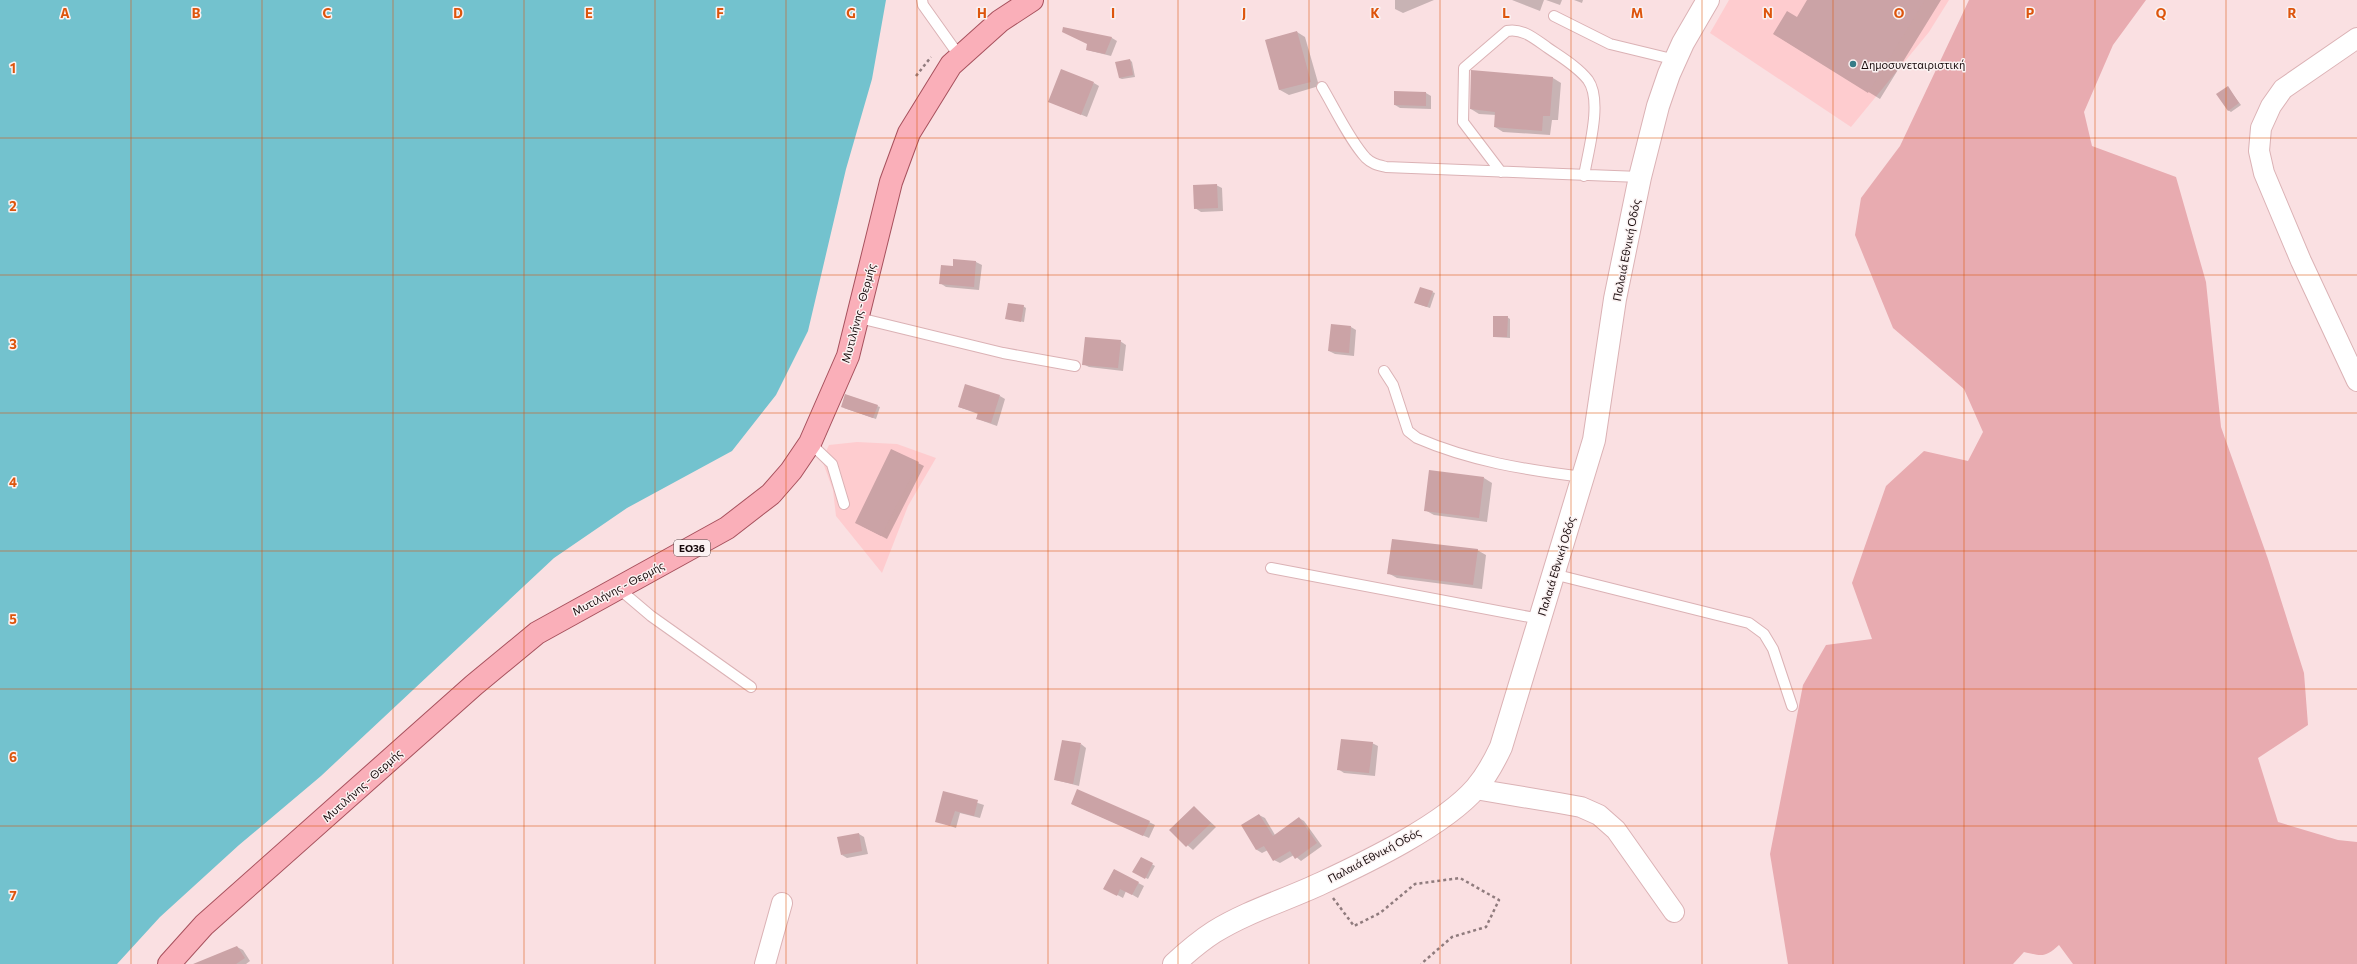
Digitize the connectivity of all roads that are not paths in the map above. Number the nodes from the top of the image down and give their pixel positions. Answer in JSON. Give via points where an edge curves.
{"nodes":[{"id":1,"x":922,"y":0,"type":"edge"},
{"id":2,"x":1032,"y":0,"type":"edge"},
{"id":3,"x":1708,"y":0,"type":"edge"},
{"id":4,"x":1554,"y":16,"type":"dead end"},
{"id":5,"x":2357,"y":38,"type":"edge"},
{"id":6,"x":960,"y":57,"type":"junction"},
{"id":7,"x":1676,"y":60,"type":"junction"},
{"id":8,"x":1322,"y":86,"type":"dead end"},
{"id":9,"x":1501,"y":172,"type":"junction"},
{"id":10,"x":1584,"y":176,"type":"junction"},
{"id":11,"x":1640,"y":177,"type":"junction"},
{"id":12,"x":859,"y":318,"type":"junction"},
{"id":13,"x":1075,"y":366,"type":"dead end"},
{"id":14,"x":1384,"y":371,"type":"dead end"},
{"id":15,"x":2357,"y":381,"type":"edge"},
{"id":16,"x":810,"y":443,"type":"junction"},
{"id":17,"x":1583,"y":477,"type":"junction"},
{"id":18,"x":844,"y":504,"type":"dead end"},
{"id":19,"x":1271,"y":568,"type":"dead end"},
{"id":20,"x":1554,"y":574,"type":"junction"},
{"id":21,"x":618,"y":588,"type":"junction"},
{"id":22,"x":1540,"y":619,"type":"junction"},
{"id":23,"x":752,"y":687,"type":"dead end"},
{"id":24,"x":1792,"y":706,"type":"dead end"},
{"id":25,"x":1475,"y":789,"type":"junction"},
{"id":26,"x":782,"y":903,"type":"dead end"},
{"id":27,"x":1674,"y":912,"type":"dead end"},
{"id":28,"x":169,"y":964,"type":"edge"},
{"id":29,"x":765,"y":964,"type":"edge"},
{"id":30,"x":1174,"y":964,"type":"edge"}],
"edges":[{"from":1,"to":6,"type":"lane"},
{"from":2,"to":6,"type":"main road","name":"Μυτιλήνης - Θερμής","number":"ΕΟ36","via":[[1000,21]]},
{"from":3,"to":7,"type":"main road","name":"Παλαιά Εθνική Οδός"},
{"from":4,"to":7,"type":"lane","via":[[1610,44]]},
{"from":5,"to":15,"type":"street","via":[[2283,89],[2271,106],[2261,128],[2259,150],[2264,173],[2301,261]]},
{"from":6,"to":12,"type":"main road","name":"Μυτιλήνης - Θερμής","number":"ΕΟ36","via":[[951,65],[934,90],[910,133],[891,182]]},
{"from":7,"to":11,"type":"main road","name":"Παλαιά Εθνική Οδός","via":[[1658,106]]},
{"from":8,"to":9,"type":"lane","via":[[1357,145],[1374,164],[1386,167]]},
{"from":9,"to":10,"type":"lane"},
{"from":9,"to":10,"type":"lane","via":[[1463,122],[1464,68],[1507,31],[1514,29],[1529,35],[1567,61],[1588,80],[1593,89],[1594,111]]},
{"from":10,"to":11,"type":"lane"},
{"from":11,"to":17,"type":"main road","name":"Παλαιά Εθνική Οδός","via":[[1616,299],[1595,433]]},
{"from":12,"to":13,"type":"lane","via":[[1003,353]]},
{"from":12,"to":16,"type":"main road","name":"Μυτιλήνης - Θερμής","number":"ΕΟ36","via":[[848,356]]},
{"from":14,"to":17,"type":"lane","via":[[1393,385],[1408,431],[1417,438],[1488,462]]},
{"from":16,"to":18,"type":"lane","via":[[832,464]]},
{"from":16,"to":21,"type":"main road","name":"Μυτιλήνης - Θερμής","number":"ΕΟ36","via":[[771,494],[727,528]]},
{"from":17,"to":20,"type":"main road","name":"Παλαιά Εθνική Οδός"},
{"from":19,"to":22,"type":"lane"},
{"from":20,"to":22,"type":"main road","name":"Παλαιά Εθνική Οδός"},
{"from":20,"to":24,"type":"lane","via":[[1749,624],[1764,634],[1773,649]]},
{"from":21,"to":23,"type":"lane","via":[[651,616]]},
{"from":21,"to":28,"type":"main road","name":"Μυτιλήνης - Θερμής","number":"ΕΟ36","via":[[538,633],[474,685],[204,925]]},
{"from":22,"to":25,"type":"main road","name":"Παλαιά Εθνική Οδός","via":[[1501,747],[1490,770]]},
{"from":25,"to":27,"type":"street","via":[[1581,807],[1599,815],[1616,830]]},
{"from":25,"to":30,"type":"main road","name":"Παλαιά Εθνική Οδός","via":[[1415,835],[1322,883],[1225,926]]},
{"from":26,"to":29,"type":"street"}]}
